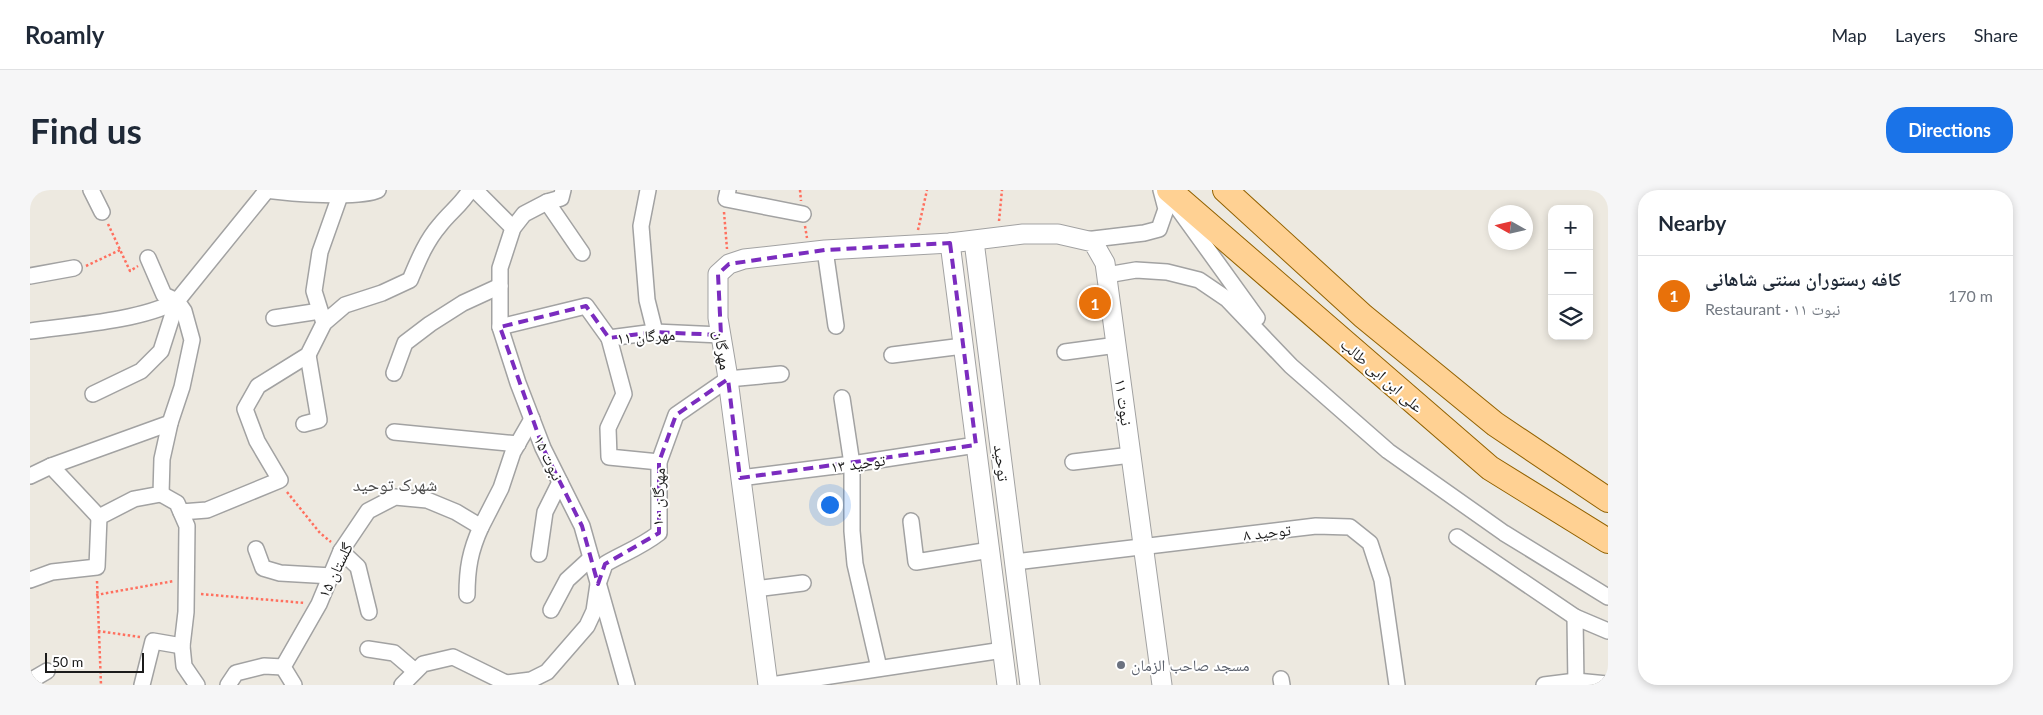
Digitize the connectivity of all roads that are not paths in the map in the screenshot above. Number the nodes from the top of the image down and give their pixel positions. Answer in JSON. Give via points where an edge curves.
{"nodes":[{"id":1,"x":91,"y":190,"type":"edge"},
{"id":2,"x":266,"y":190,"type":"edge"},
{"id":3,"x":378,"y":190,"type":"edge"},
{"id":4,"x":470,"y":190,"type":"edge"},
{"id":5,"x":475,"y":190,"type":"edge"},
{"id":6,"x":563,"y":190,"type":"edge"},
{"id":7,"x":648,"y":190,"type":"edge"},
{"id":8,"x":1161,"y":190,"type":"edge"},
{"id":9,"x":1167,"y":190,"type":"edge"},
{"id":10,"x":1225,"y":190,"type":"edge"},
{"id":11,"x":341,"y":192,"type":"edge"},
{"id":12,"x":727,"y":194,"type":"edge"},
{"id":13,"x":547,"y":202,"type":"junction"},
{"id":14,"x":103,"y":214,"type":"road end"},
{"id":15,"x":803,"y":214,"type":"dead end"},
{"id":16,"x":513,"y":228,"type":"junction"},
{"id":17,"x":974,"y":240,"type":"junction"},
{"id":18,"x":1085,"y":240,"type":"junction"},
{"id":19,"x":950,"y":243,"type":"junction"},
{"id":20,"x":825,"y":250,"type":"junction"},
{"id":21,"x":582,"y":253,"type":"dead end"},
{"id":22,"x":148,"y":258,"type":"road end"},
{"id":23,"x":74,"y":268,"type":"road end"},
{"id":24,"x":1107,"y":275,"type":"junction"},
{"id":25,"x":30,"y":276,"type":"edge"},
{"id":26,"x":500,"y":286,"type":"junction"},
{"id":27,"x":177,"y":301,"type":"junction"},
{"id":28,"x":322,"y":317,"type":"junction"},
{"id":29,"x":274,"y":318,"type":"dead end"},
{"id":30,"x":836,"y":326,"type":"dead end"},
{"id":31,"x":500,"y":327,"type":"junction"},
{"id":32,"x":30,"y":331,"type":"edge"},
{"id":33,"x":655,"y":332,"type":"junction"},
{"id":34,"x":721,"y":335,"type":"junction"},
{"id":35,"x":609,"y":338,"type":"junction"},
{"id":36,"x":1116,"y":345,"type":"junction"},
{"id":37,"x":963,"y":346,"type":"junction"},
{"id":38,"x":1065,"y":352,"type":"dead end"},
{"id":39,"x":308,"y":355,"type":"junction"},
{"id":40,"x":892,"y":355,"type":"dead end"},
{"id":41,"x":1291,"y":366,"type":"junction"},
{"id":42,"x":394,"y":373,"type":"dead end"},
{"id":43,"x":781,"y":374,"type":"dead end"},
{"id":44,"x":728,"y":379,"type":"junction"},
{"id":45,"x":93,"y":394,"type":"dead end"},
{"id":46,"x":842,"y":398,"type":"dead end"},
{"id":47,"x":532,"y":419,"type":"junction"},
{"id":48,"x":170,"y":423,"type":"junction"},
{"id":49,"x":304,"y":424,"type":"dead end"},
{"id":50,"x":394,"y":432,"type":"dead end"},
{"id":51,"x":518,"y":444,"type":"junction"},
{"id":52,"x":976,"y":445,"type":"junction"},
{"id":53,"x":1131,"y":455,"type":"junction"},
{"id":54,"x":659,"y":462,"type":"junction"},
{"id":55,"x":1073,"y":462,"type":"dead end"},
{"id":56,"x":852,"y":464,"type":"junction"},
{"id":57,"x":51,"y":466,"type":"junction"},
{"id":58,"x":30,"y":476,"type":"edge"},
{"id":59,"x":740,"y":478,"type":"junction"},
{"id":60,"x":560,"y":482,"type":"junction"},
{"id":61,"x":161,"y":494,"type":"junction"},
{"id":62,"x":1608,"y":500,"type":"edge"},
{"id":63,"x":181,"y":512,"type":"junction"},
{"id":64,"x":98,"y":517,"type":"junction"},
{"id":65,"x":911,"y":521,"type":"dead end"},
{"id":66,"x":481,"y":527,"type":"junction"},
{"id":67,"x":1457,"y":537,"type":"dead end"},
{"id":68,"x":1608,"y":541,"type":"edge"},
{"id":69,"x":1143,"y":546,"type":"junction"},
{"id":70,"x":256,"y":549,"type":"dead end"},
{"id":71,"x":990,"y":550,"type":"junction"},
{"id":72,"x":341,"y":551,"type":"junction"},
{"id":73,"x":539,"y":554,"type":"dead end"},
{"id":74,"x":591,"y":558,"type":"junction"},
{"id":75,"x":1015,"y":562,"type":"junction"},
{"id":76,"x":332,"y":576,"type":"junction"},
{"id":77,"x":30,"y":580,"type":"edge"},
{"id":78,"x":803,"y":583,"type":"dead end"},
{"id":79,"x":598,"y":584,"type":"junction"},
{"id":80,"x":755,"y":589,"type":"junction"},
{"id":81,"x":467,"y":595,"type":"dead end"},
{"id":82,"x":1608,"y":597,"type":"edge"},
{"id":83,"x":552,"y":610,"type":"dead end"},
{"id":84,"x":369,"y":612,"type":"dead end"},
{"id":85,"x":1575,"y":617,"type":"junction"},
{"id":86,"x":1608,"y":631,"type":"edge"},
{"id":87,"x":182,"y":646,"type":"junction"},
{"id":88,"x":368,"y":648,"type":"dead end"},
{"id":89,"x":1003,"y":650,"type":"junction"},
{"id":90,"x":283,"y":667,"type":"junction"},
{"id":91,"x":879,"y":668,"type":"junction"},
{"id":92,"x":47,"y":671,"type":"dead end"},
{"id":93,"x":416,"y":671,"type":"junction"},
{"id":94,"x":30,"y":680,"type":"edge"},
{"id":95,"x":531,"y":682,"type":"edge"},
{"id":96,"x":1576,"y":683,"type":"edge"},
{"id":97,"x":1608,"y":684,"type":"edge"},
{"id":98,"x":142,"y":685,"type":"edge"},
{"id":99,"x":197,"y":685,"type":"edge"},
{"id":100,"x":228,"y":685,"type":"edge"},
{"id":101,"x":294,"y":685,"type":"edge"},
{"id":102,"x":402,"y":685,"type":"edge"},
{"id":103,"x":627,"y":685,"type":"edge"},
{"id":104,"x":769,"y":685,"type":"edge"},
{"id":105,"x":1007,"y":685,"type":"edge"},
{"id":106,"x":1030,"y":685,"type":"edge"},
{"id":107,"x":1162,"y":685,"type":"edge"},
{"id":108,"x":1397,"y":685,"type":"edge"},
{"id":109,"x":1544,"y":685,"type":"edge"}],
"edges":[{"from":1,"to":14,"type":"street"},
{"from":2,"to":11,"type":"street"},
{"from":2,"to":27,"type":"street"},
{"from":3,"to":11,"type":"street","via":[[372,193]]},
{"from":4,"to":28,"type":"street","via":[[464,201],[440,225],[410,280]]},
{"from":5,"to":16,"type":"street"},
{"from":6,"to":13,"type":"street","via":[[561,198]]},
{"from":7,"to":33,"type":"street","via":[[641,226],[647,300]]},
{"from":8,"to":18,"type":"street","via":[[1166,209],[1160,229]]},
{"from":9,"to":41,"type":"street"},
{"from":9,"to":68,"type":"main road","name":"علی ابن ابی طالب","via":[[1490,468]]},
{"from":10,"to":62,"type":"main road","name":"علی ابن ابی طالب","via":[[1363,316],[1495,424]]},
{"from":11,"to":28,"type":"street","via":[[320,252],[314,291]]},
{"from":12,"to":15,"type":"street"},
{"from":13,"to":16,"type":"street","via":[[524,214]]},
{"from":13,"to":21,"type":"street"},
{"from":16,"to":26,"type":"street","name":"نبوت ۱۵","via":[[500,268]]},
{"from":17,"to":18,"type":"street","via":[[1058,234]]},
{"from":17,"to":19,"type":"street"},
{"from":17,"to":75,"type":"street","name":"توحید"},
{"from":18,"to":24,"type":"street","name":"نبوت ۱۱","via":[[1093,242],[1105,263]]},
{"from":19,"to":20,"type":"street"},
{"from":19,"to":37,"type":"street","name":"توحید"},
{"from":20,"to":30,"type":"street"},
{"from":20,"to":34,"type":"street","name":"مهرگان","via":[[744,259],[729,264],[718,274]]},
{"from":22,"to":27,"type":"street","via":[[164,295]]},
{"from":23,"to":25,"type":"street"},
{"from":24,"to":36,"type":"street","name":"نبوت ۱۱"},
{"from":24,"to":41,"type":"street","via":[[1136,270],[1167,272],[1199,280],[1227,298]]},
{"from":26,"to":31,"type":"street","name":"نبوت ۱۵"},
{"from":26,"to":42,"type":"street","via":[[463,303],[405,343]]},
{"from":27,"to":32,"type":"street","via":[[161,309],[133,315]]},
{"from":27,"to":45,"type":"street","via":[[161,351],[141,371]]},
{"from":27,"to":48,"type":"street","via":[[184,311],[192,340]]},
{"from":28,"to":29,"type":"street"},
{"from":28,"to":39,"type":"street"},
{"from":31,"to":35,"type":"street","name":"مهرگان ۱۱","via":[[586,306]]},
{"from":31,"to":47,"type":"street","name":"نبوت ۱۵"},
{"from":33,"to":34,"type":"street","name":"مهرگان ۱۱"},
{"from":33,"to":35,"type":"street","name":"مهرگان ۱۱"},
{"from":34,"to":44,"type":"street","name":"مهرگان"},
{"from":35,"to":54,"type":"street","via":[[624,394],[608,428],[609,457]]},
{"from":36,"to":38,"type":"street"},
{"from":36,"to":53,"type":"street","name":"نبوت ۱۱"},
{"from":37,"to":40,"type":"street"},
{"from":37,"to":52,"type":"street","name":"توحید"},
{"from":39,"to":49,"type":"street","via":[[319,420]]},
{"from":39,"to":63,"type":"street","via":[[258,386],[245,409],[257,441],[280,480],[207,510]]},
{"from":41,"to":82,"type":"street","via":[[1388,450],[1504,533]]},
{"from":43,"to":44,"type":"street"},
{"from":44,"to":54,"type":"street","name":"مهرگان ۱۰","via":[[676,415]]},
{"from":44,"to":59,"type":"street","name":"مهرگان"},
{"from":46,"to":56,"type":"street"},
{"from":47,"to":51,"type":"street"},
{"from":47,"to":60,"type":"street","name":"نبوت ۱۵"},
{"from":48,"to":57,"type":"street"},
{"from":48,"to":61,"type":"street","via":[[162,459]]},
{"from":50,"to":51,"type":"street"},
{"from":51,"to":66,"type":"street"},
{"from":52,"to":56,"type":"street","name":"توحید ۱۳"},
{"from":52,"to":71,"type":"street","name":"توحید"},
{"from":53,"to":55,"type":"street"},
{"from":53,"to":69,"type":"street","name":"نبوت ۱۱"},
{"from":54,"to":79,"type":"street","name":"مهرگان ۱۰","via":[[659,533],[643,546],[605,564]]},
{"from":56,"to":59,"type":"street","name":"توحید ۱۳"},
{"from":56,"to":91,"type":"street","via":[[855,564]]},
{"from":57,"to":58,"type":"street"},
{"from":57,"to":64,"type":"street"},
{"from":59,"to":80,"type":"street","name":"مهرگان"},
{"from":60,"to":73,"type":"street","via":[[545,512]]},
{"from":60,"to":74,"type":"street","name":"نبوت ۱۵","via":[[582,526]]},
{"from":61,"to":63,"type":"street","via":[[177,503]]},
{"from":61,"to":64,"type":"street","via":[[134,499]]},
{"from":63,"to":87,"type":"street","via":[[187,526]]},
{"from":64,"to":77,"type":"street","via":[[98,567],[52,572]]},
{"from":65,"to":71,"type":"street","via":[[916,562]]},
{"from":66,"to":72,"type":"street","name":"گلستان ۱۵","via":[[427,500],[394,497],[368,511]]},
{"from":66,"to":81,"type":"street","via":[[467,571]]},
{"from":67,"to":85,"type":"street"},
{"from":69,"to":75,"type":"street","name":"توحید ۸"},
{"from":69,"to":107,"type":"street","name":"نبوت ۱۱"},
{"from":69,"to":108,"type":"street","name":"توحید ۸","via":[[1316,526],[1350,527],[1370,543],[1382,580]]},
{"from":70,"to":76,"type":"street","via":[[263,568],[280,573]]},
{"from":71,"to":89,"type":"street","name":"توحید"},
{"from":72,"to":76,"type":"street","name":"گلستان ۱۵"},
{"from":72,"to":84,"type":"street","via":[[358,567]]},
{"from":74,"to":79,"type":"street","name":"نبوت ۱۵"},
{"from":74,"to":83,"type":"street","via":[[567,580]]},
{"from":75,"to":106,"type":"street","name":"توحید"},
{"from":76,"to":90,"type":"street","name":"گلستان ۱۵"},
{"from":78,"to":80,"type":"street"},
{"from":79,"to":95,"type":"street","via":[[594,611],[587,626],[547,672]]},
{"from":79,"to":103,"type":"street","name":"نبوت ۱۵"},
{"from":80,"to":104,"type":"street","name":"مهرگان"},
{"from":85,"to":86,"type":"street"},
{"from":85,"to":96,"type":"street"},
{"from":87,"to":98,"type":"street","via":[[153,641]]},
{"from":87,"to":99,"type":"street","via":[[184,666]]},
{"from":88,"to":93,"type":"street","via":[[394,653]]},
{"from":89,"to":91,"type":"street"},
{"from":89,"to":105,"type":"street","name":"توحید"},
{"from":90,"to":100,"type":"street","via":[[264,666],[236,673]]},
{"from":90,"to":101,"type":"street"},
{"from":91,"to":104,"type":"street"},
{"from":92,"to":94,"type":"street"},
{"from":93,"to":95,"type":"street","via":[[423,664],[453,657],[506,683]]},
{"from":93,"to":102,"type":"street"},
{"from":96,"to":97,"type":"street"},
{"from":96,"to":109,"type":"street"}]}
